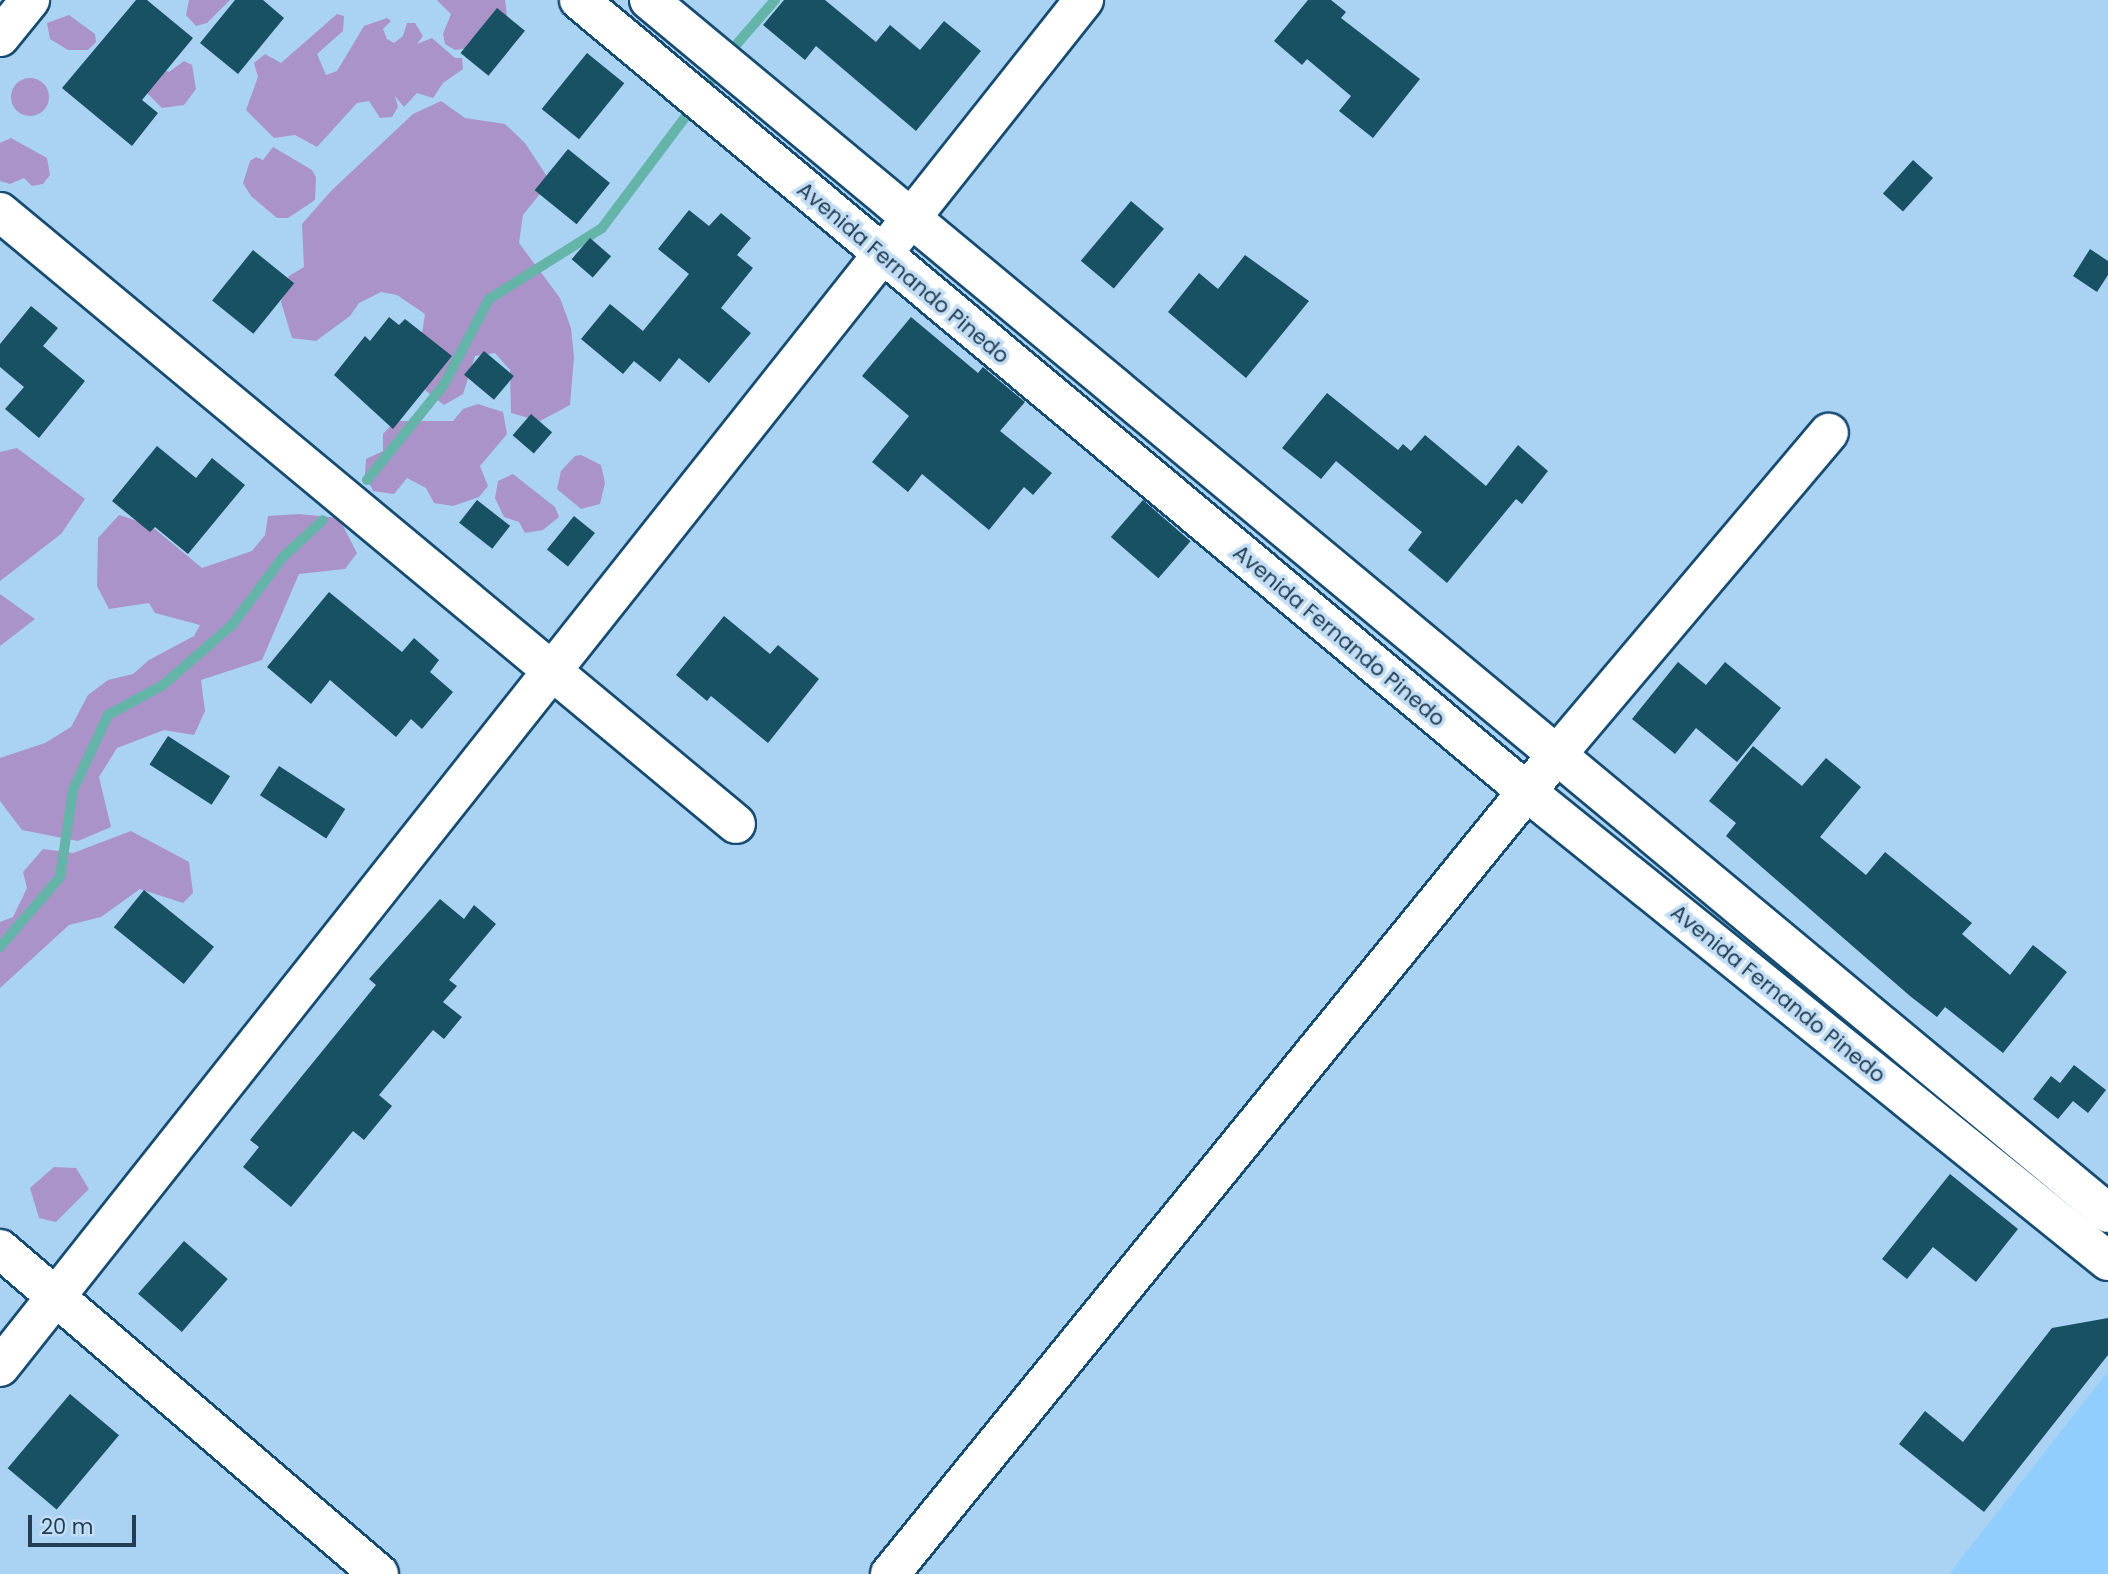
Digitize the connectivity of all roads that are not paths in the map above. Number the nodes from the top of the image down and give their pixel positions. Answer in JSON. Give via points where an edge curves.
{"nodes":[{"id":1,"x":30,"y":0,"type":"edge"},
{"id":2,"x":579,"y":0,"type":"edge"},
{"id":3,"x":649,"y":0,"type":"edge"},
{"id":4,"x":1084,"y":0,"type":"edge"},
{"id":5,"x":0,"y":37,"type":"edge"},
{"id":6,"x":0,"y":212,"type":"edge"},
{"id":7,"x":912,"y":217,"type":"junction"},
{"id":8,"x":881,"y":256,"type":"junction"},
{"id":9,"x":1829,"y":433,"type":"dead end"},
{"id":10,"x":552,"y":671,"type":"junction"},
{"id":11,"x":1559,"y":752,"type":"junction"},
{"id":12,"x":1526,"y":791,"type":"junction"},
{"id":13,"x":736,"y":824,"type":"dead end"},
{"id":14,"x":2108,"y":1213,"type":"edge"},
{"id":15,"x":2108,"y":1221,"type":"edge"},
{"id":16,"x":2063,"y":1223,"type":"junction"},
{"id":17,"x":0,"y":1249,"type":"edge"},
{"id":18,"x":2108,"y":1261,"type":"edge"},
{"id":19,"x":57,"y":1296,"type":"junction"},
{"id":20,"x":0,"y":1367,"type":"edge"},
{"id":21,"x":379,"y":1574,"type":"edge"},
{"id":22,"x":890,"y":1574,"type":"edge"}],
"edges":[{"from":1,"to":5,"type":"street"},
{"from":2,"to":8,"type":"street","name":"Avenida Fernando Pinedo"},
{"from":3,"to":7,"type":"street","name":"Avenida Fernando Pinedo"},
{"from":4,"to":7,"type":"street"},
{"from":6,"to":10,"type":"street"},
{"from":7,"to":8,"type":"street"},
{"from":7,"to":11,"type":"street","name":"Avenida Fernando Pinedo"},
{"from":8,"to":10,"type":"street"},
{"from":8,"to":12,"type":"street","name":"Avenida Fernando Pinedo"},
{"from":9,"to":11,"type":"street"},
{"from":10,"to":13,"type":"street"},
{"from":10,"to":19,"type":"street"},
{"from":11,"to":12,"type":"street"},
{"from":11,"to":14,"type":"street","name":"Avenida Fernando Pinedo"},
{"from":12,"to":16,"type":"street","name":"Avenida Fernando Pinedo"},
{"from":12,"to":22,"type":"street"},
{"from":15,"to":16,"type":"street"},
{"from":16,"to":18,"type":"street","name":"Avenida Fernando Pinedo"},
{"from":17,"to":19,"type":"street"},
{"from":19,"to":20,"type":"street"},
{"from":19,"to":21,"type":"street"}]}
